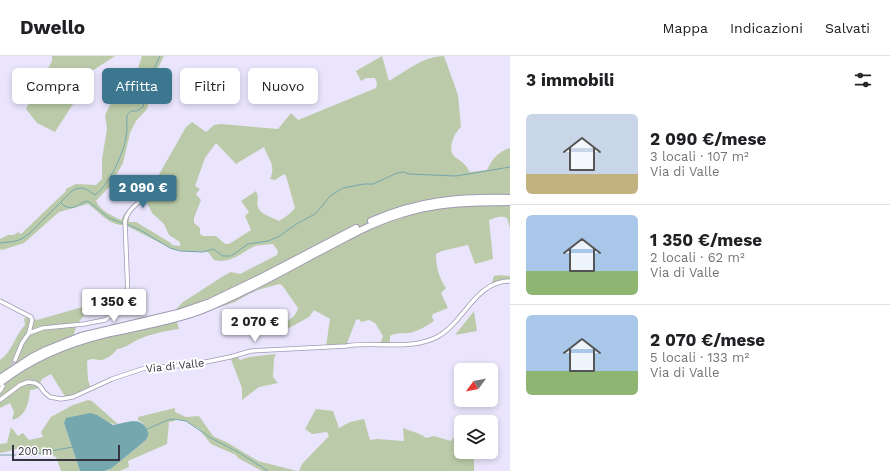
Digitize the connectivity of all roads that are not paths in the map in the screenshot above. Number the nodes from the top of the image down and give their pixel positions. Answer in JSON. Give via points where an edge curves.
{"nodes":[{"id":1,"x":155,"y":193,"type":"dead end"},
{"id":2,"x":510,"y":198,"type":"edge"},
{"id":3,"x":510,"y":202,"type":"edge"},
{"id":4,"x":510,"y":281,"type":"edge"},
{"id":5,"x":0,"y":301,"type":"edge"},
{"id":6,"x":29,"y":333,"type":"junction"},
{"id":7,"x":15,"y":360,"type":"tunnel mouth"},
{"id":8,"x":0,"y":378,"type":"edge"},
{"id":9,"x":2,"y":385,"type":"edge"},
{"id":10,"x":0,"y":391,"type":"edge"},
{"id":11,"x":0,"y":400,"type":"edge"}],
"edges":[{"from":1,"to":6,"type":"street","via":[[133,207],[126,215],[127,300],[117,306],[110,317],[101,321],[42,328]]},
{"from":2,"to":8,"type":"highway","via":[[447,200],[393,212],[327,242],[210,302],[178,314],[73,339],[32,358]]},
{"from":3,"to":9,"type":"highway","via":[[451,204],[396,216],[363,229],[209,307],[165,322],[81,341],[33,362]]},
{"from":4,"to":11,"type":"street","name":"Via di Valle","via":[[491,285],[468,305],[446,330],[426,342],[251,351],[191,365],[145,368],[112,379],[73,397],[61,399],[50,397],[40,386],[28,382]]},
{"from":5,"to":6,"type":"street","via":[[31,317]]},
{"from":6,"to":7,"type":"street"},
{"from":9,"to":10,"type":"street"}]}
